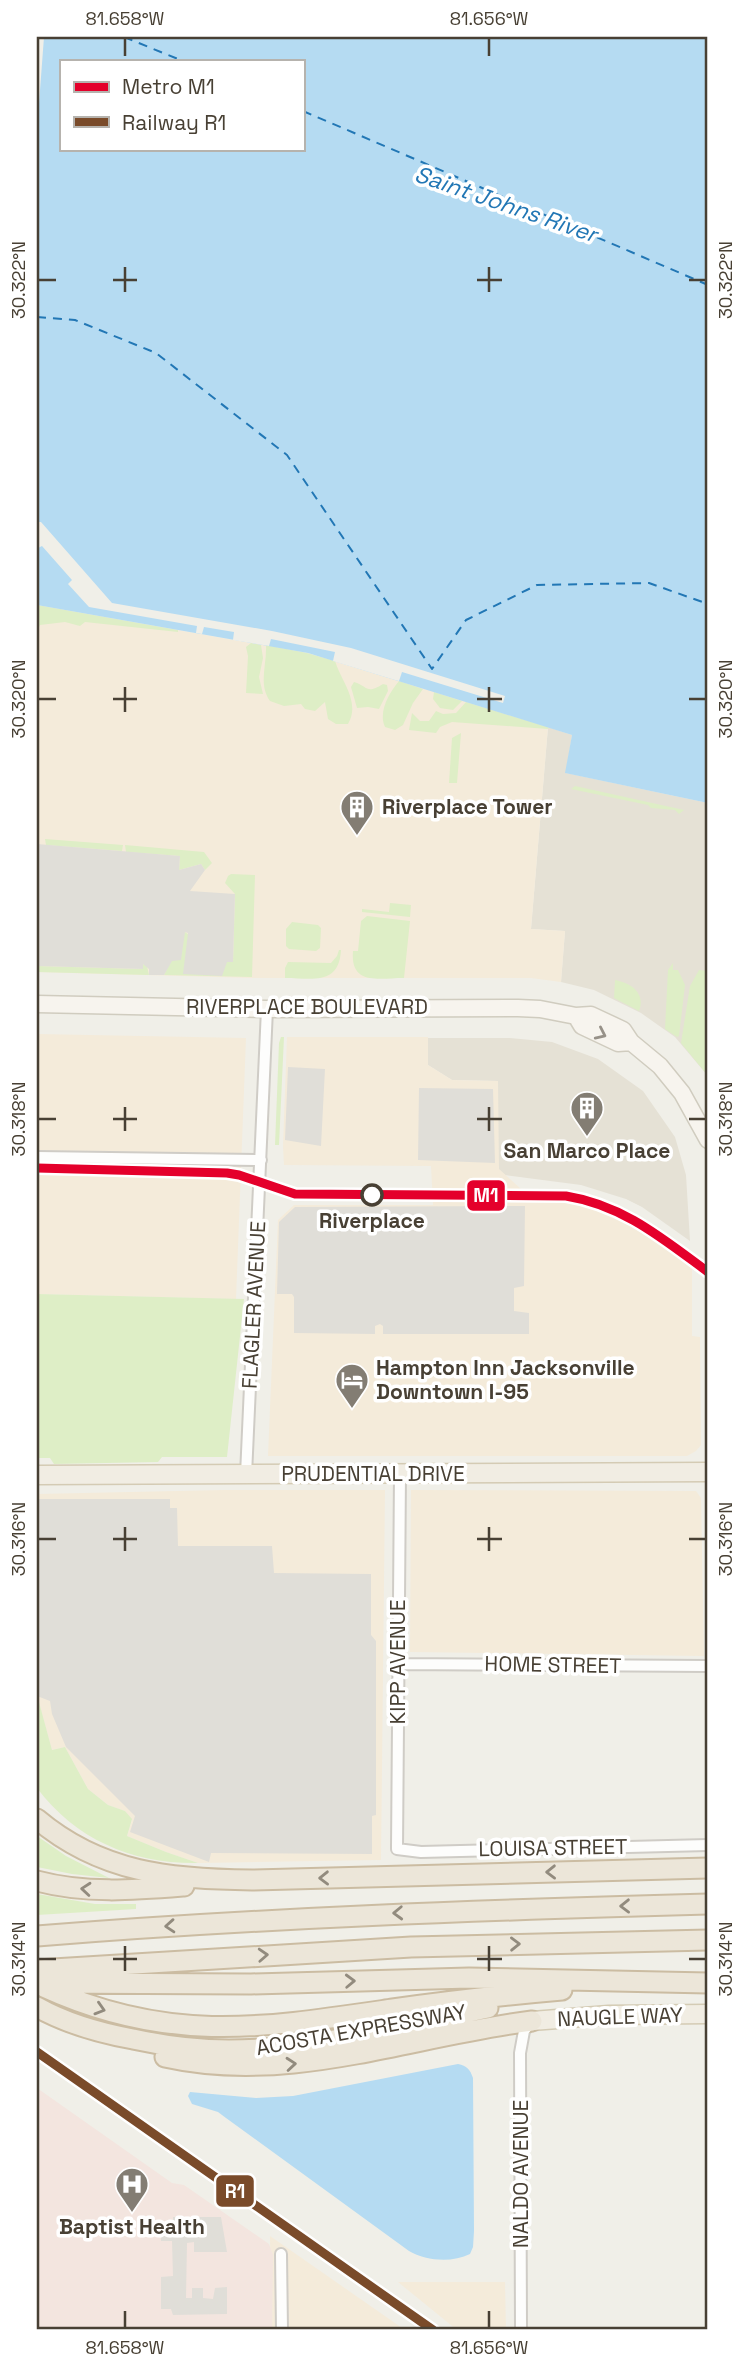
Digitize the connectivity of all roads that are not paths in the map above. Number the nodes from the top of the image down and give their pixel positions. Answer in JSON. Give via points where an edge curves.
{"nodes":[{"id":1,"x":37,"y":1004,"type":"edge"},
{"id":2,"x":267,"y":1009,"type":"junction"},
{"id":3,"x":708,"y":1140,"type":"edge"},
{"id":4,"x":37,"y":1157,"type":"edge"},
{"id":5,"x":261,"y":1160,"type":"junction"},
{"id":6,"x":708,"y":1472,"type":"edge"},
{"id":7,"x":400,"y":1474,"type":"junction"},
{"id":8,"x":37,"y":1475,"type":"edge"},
{"id":9,"x":246,"y":1475,"type":"junction"},
{"id":10,"x":398,"y":1664,"type":"junction"},
{"id":11,"x":708,"y":1666,"type":"edge"},
{"id":12,"x":37,"y":1804,"type":"edge"},
{"id":13,"x":37,"y":1819,"type":"edge"},
{"id":14,"x":708,"y":1845,"type":"edge"},
{"id":15,"x":397,"y":1849,"type":"joint"},
{"id":16,"x":90,"y":1853,"type":"junction"},
{"id":17,"x":701,"y":1868,"type":"edge"},
{"id":18,"x":252,"y":1880,"type":"junction"},
{"id":19,"x":37,"y":1881,"type":"edge"},
{"id":20,"x":701,"y":1904,"type":"edge"},
{"id":21,"x":37,"y":1936,"type":"edge"},
{"id":22,"x":701,"y":1940,"type":"edge"},
{"id":23,"x":40,"y":1976,"type":"edge"},
{"id":24,"x":688,"y":1983,"type":"junction"},
{"id":25,"x":708,"y":1983,"type":"edge"},
{"id":26,"x":606,"y":1987,"type":"junction"},
{"id":27,"x":37,"y":2007,"type":"edge"},
{"id":28,"x":708,"y":2014,"type":"edge"},
{"id":29,"x":59,"y":2019,"type":"junction"},
{"id":30,"x":532,"y":2021,"type":"junction"},
{"id":31,"x":281,"y":2254,"type":"dead end"},
{"id":32,"x":282,"y":2330,"type":"edge"},
{"id":33,"x":522,"y":2330,"type":"edge"}],
"edges":[{"from":1,"to":2,"type":"main road","name":"RIVERPLACE BOULEVARD"},
{"from":2,"to":3,"type":"main road","name":"RIVERPLACE BOULEVARD","via":[[518,1008],[591,1015],[623,1030],[660,1066],[682,1093]]},
{"from":2,"to":5,"type":"street","name":"FLAGLER AVENUE"},
{"from":4,"to":5,"type":"street"},
{"from":5,"to":9,"type":"street","name":"FLAGLER AVENUE"},
{"from":6,"to":7,"type":"main road","name":"PRUDENTIAL DRIVE"},
{"from":7,"to":9,"type":"main road","name":"PRUDENTIAL DRIVE"},
{"from":7,"to":10,"type":"street","name":"KIPP AVENUE"},
{"from":8,"to":9,"type":"main road","name":"PRUDENTIAL DRIVE"},
{"from":10,"to":11,"type":"street","name":"HOME STREET"},
{"from":10,"to":15,"type":"street","name":"KIPP AVENUE"},
{"from":12,"to":16,"type":"highway"},
{"from":13,"to":16,"type":"highway"},
{"from":14,"to":15,"type":"street","name":"LOUISA STREET"},
{"from":16,"to":18,"type":"highway","via":[[156,1874]]},
{"from":17,"to":18,"type":"highway","one_way":true},
{"from":18,"to":19,"type":"highway","one_way":true,"via":[[126,1891]]},
{"from":20,"to":21,"type":"highway","one_way":true,"via":[[398,1912]]},
{"from":23,"to":22,"type":"highway","one_way":true,"via":[[398,1947]]},
{"from":23,"to":24,"type":"highway","one_way":true,"via":[[86,1984],[469,1978]]},
{"from":23,"to":26,"type":"highway","one_way":true,"via":[[85,2004],[130,2017],[226,2028]]},
{"from":24,"to":25,"type":"highway"},
{"from":24,"to":26,"type":"highway"},
{"from":26,"to":29,"type":"highway","name":"ACOSTA EXPRESSWAY","via":[[263,2049],[163,2045]]},
{"from":27,"to":29,"type":"highway","name":"ACOSTA EXPRESSWAY"},
{"from":28,"to":30,"type":"main road","name":"NAUGLE WAY"},
{"from":29,"to":30,"type":"highway","one_way":true,"via":[[161,2056],[254,2066],[319,2061]]},
{"from":30,"to":33,"type":"street","name":"NALDO AVENUE","via":[[524,2031],[520,2053]]},
{"from":31,"to":32,"type":"street"}]}
